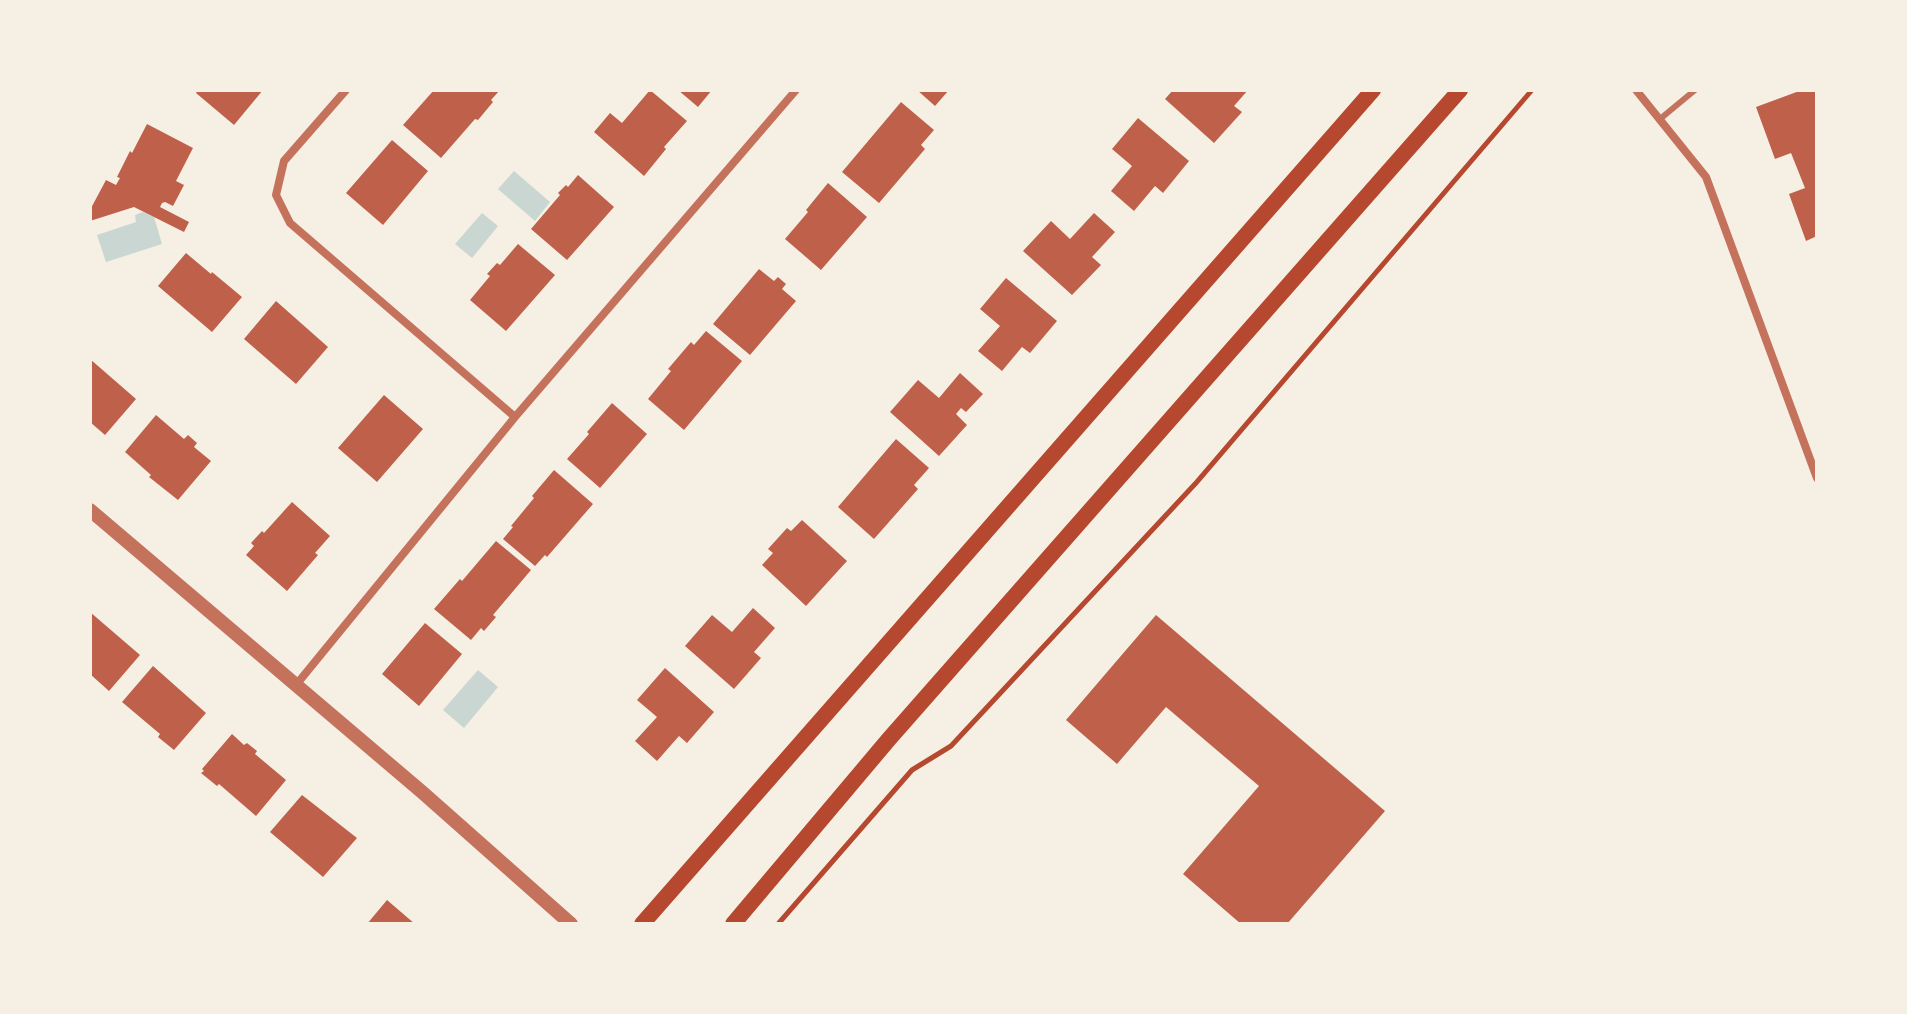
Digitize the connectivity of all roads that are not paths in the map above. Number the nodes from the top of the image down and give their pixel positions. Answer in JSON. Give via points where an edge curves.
{"nodes":[{"id":1,"x":346,"y":90,"type":"edge"},
{"id":2,"x":796,"y":90,"type":"edge"},
{"id":3,"x":1373,"y":90,"type":"edge"},
{"id":4,"x":1460,"y":90,"type":"edge"},
{"id":5,"x":1636,"y":90,"type":"edge"},
{"id":6,"x":1695,"y":90,"type":"edge"},
{"id":7,"x":1660,"y":119,"type":"junction"},
{"id":8,"x":515,"y":417,"type":"junction"},
{"id":9,"x":1817,"y":478,"type":"edge"},
{"id":10,"x":90,"y":510,"type":"edge"},
{"id":11,"x":295,"y":686,"type":"junction"},
{"id":12,"x":571,"y":924,"type":"edge"},
{"id":13,"x":642,"y":924,"type":"edge"},
{"id":14,"x":733,"y":924,"type":"edge"}],
"edges":[{"from":1,"to":8,"type":"street","via":[[284,161],[276,195],[290,223]]},
{"from":2,"to":8,"type":"street"},
{"from":3,"to":13,"type":"main road"},
{"from":4,"to":14,"type":"main road"},
{"from":5,"to":7,"type":"street"},
{"from":6,"to":7,"type":"lane"},
{"from":7,"to":9,"type":"street","via":[[1706,177]]},
{"from":8,"to":11,"type":"street"},
{"from":10,"to":11,"type":"street"},
{"from":11,"to":12,"type":"street"}]}
